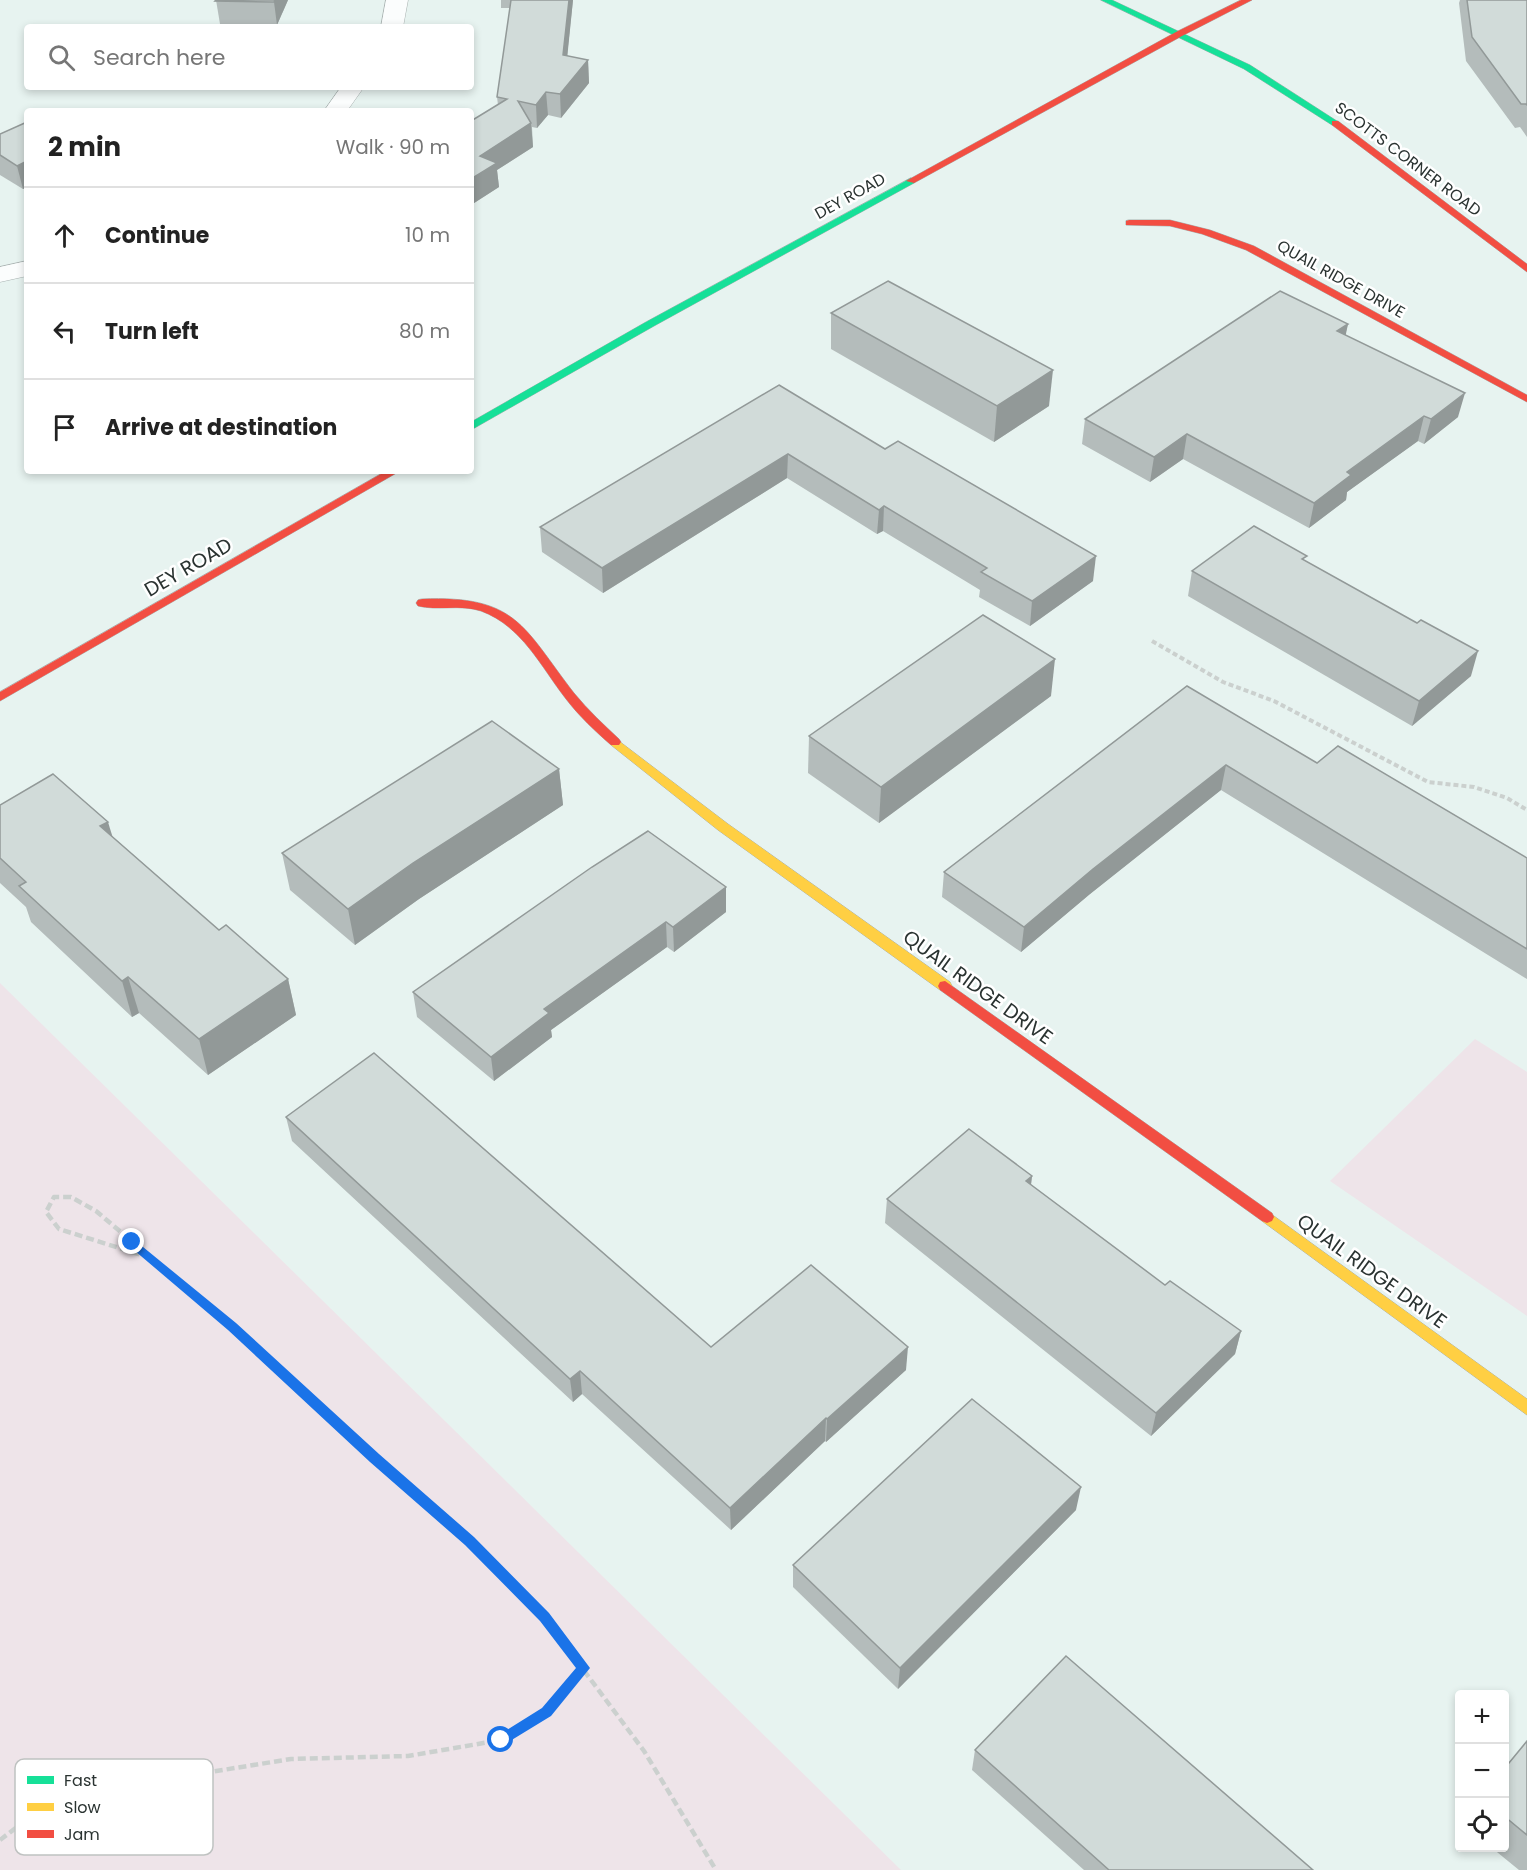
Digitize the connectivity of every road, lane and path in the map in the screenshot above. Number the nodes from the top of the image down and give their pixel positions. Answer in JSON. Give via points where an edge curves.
{"nodes":[{"id":1,"x":397,"y":0,"type":"edge"},
{"id":2,"x":1105,"y":0,"type":"edge"},
{"id":3,"x":1248,"y":0,"type":"edge"},
{"id":4,"x":393,"y":24,"type":"edge"},
{"id":5,"x":1179,"y":34,"type":"junction"},
{"id":6,"x":351,"y":90,"type":"edge"},
{"id":7,"x":337,"y":108,"type":"edge"},
{"id":8,"x":1129,"y":224,"type":"dead end"},
{"id":9,"x":24,"y":268,"type":"edge"},
{"id":10,"x":1527,"y":269,"type":"edge"},
{"id":11,"x":0,"y":275,"type":"edge"},
{"id":12,"x":1527,"y":399,"type":"edge"},
{"id":13,"x":474,"y":425,"type":"edge"},
{"id":14,"x":389,"y":474,"type":"edge"},
{"id":15,"x":422,"y":603,"type":"dead end"},
{"id":16,"x":1152,"y":641,"type":"dead end"},
{"id":17,"x":0,"y":697,"type":"edge"},
{"id":18,"x":1527,"y":810,"type":"edge"},
{"id":19,"x":151,"y":1258,"type":"junction"},
{"id":20,"x":1527,"y":1408,"type":"edge"},
{"id":21,"x":584,"y":1668,"type":"junction"},
{"id":22,"x":213,"y":1772,"type":"edge"},
{"id":23,"x":15,"y":1829,"type":"edge"},
{"id":24,"x":0,"y":1840,"type":"edge"},
{"id":25,"x":716,"y":1870,"type":"edge"}],
"edges":[{"from":1,"to":4,"type":"street"},
{"from":2,"to":5,"type":"street","name":"SCOTTS CORNER ROAD"},
{"from":3,"to":5,"type":"street","name":"DEY ROAD"},
{"from":5,"to":10,"type":"street","name":"SCOTTS CORNER ROAD","via":[[1247,67],[1354,136]]},
{"from":5,"to":13,"type":"street","name":"DEY ROAD"},
{"from":6,"to":7,"type":"street"},
{"from":8,"to":12,"type":"street","name":"QUAIL RIDGE DRIVE","via":[[1170,223],[1250,248]]},
{"from":9,"to":11,"type":"street"},
{"from":14,"to":17,"type":"street","name":"DEY ROAD"},
{"from":15,"to":20,"type":"street","name":"QUAIL RIDGE DRIVE","via":[[444,600],[487,607],[511,622],[539,649],[571,696],[612,740],[660,779]]},
{"from":16,"to":18,"type":"path","via":[[1223,682],[1274,701],[1428,782],[1474,787],[1507,798]]},
{"from":19,"to":19,"type":"path","via":[[96,1211],[71,1197],[54,1197],[46,1212],[58,1229]]},
{"from":19,"to":21,"type":"path","via":[[232,1326],[469,1541],[544,1617]]},
{"from":21,"to":22,"type":"path","via":[[547,1712],[501,1740],[408,1755],[291,1759]]},
{"from":21,"to":25,"type":"path","via":[[644,1751]]},
{"from":23,"to":24,"type":"path"}]}
